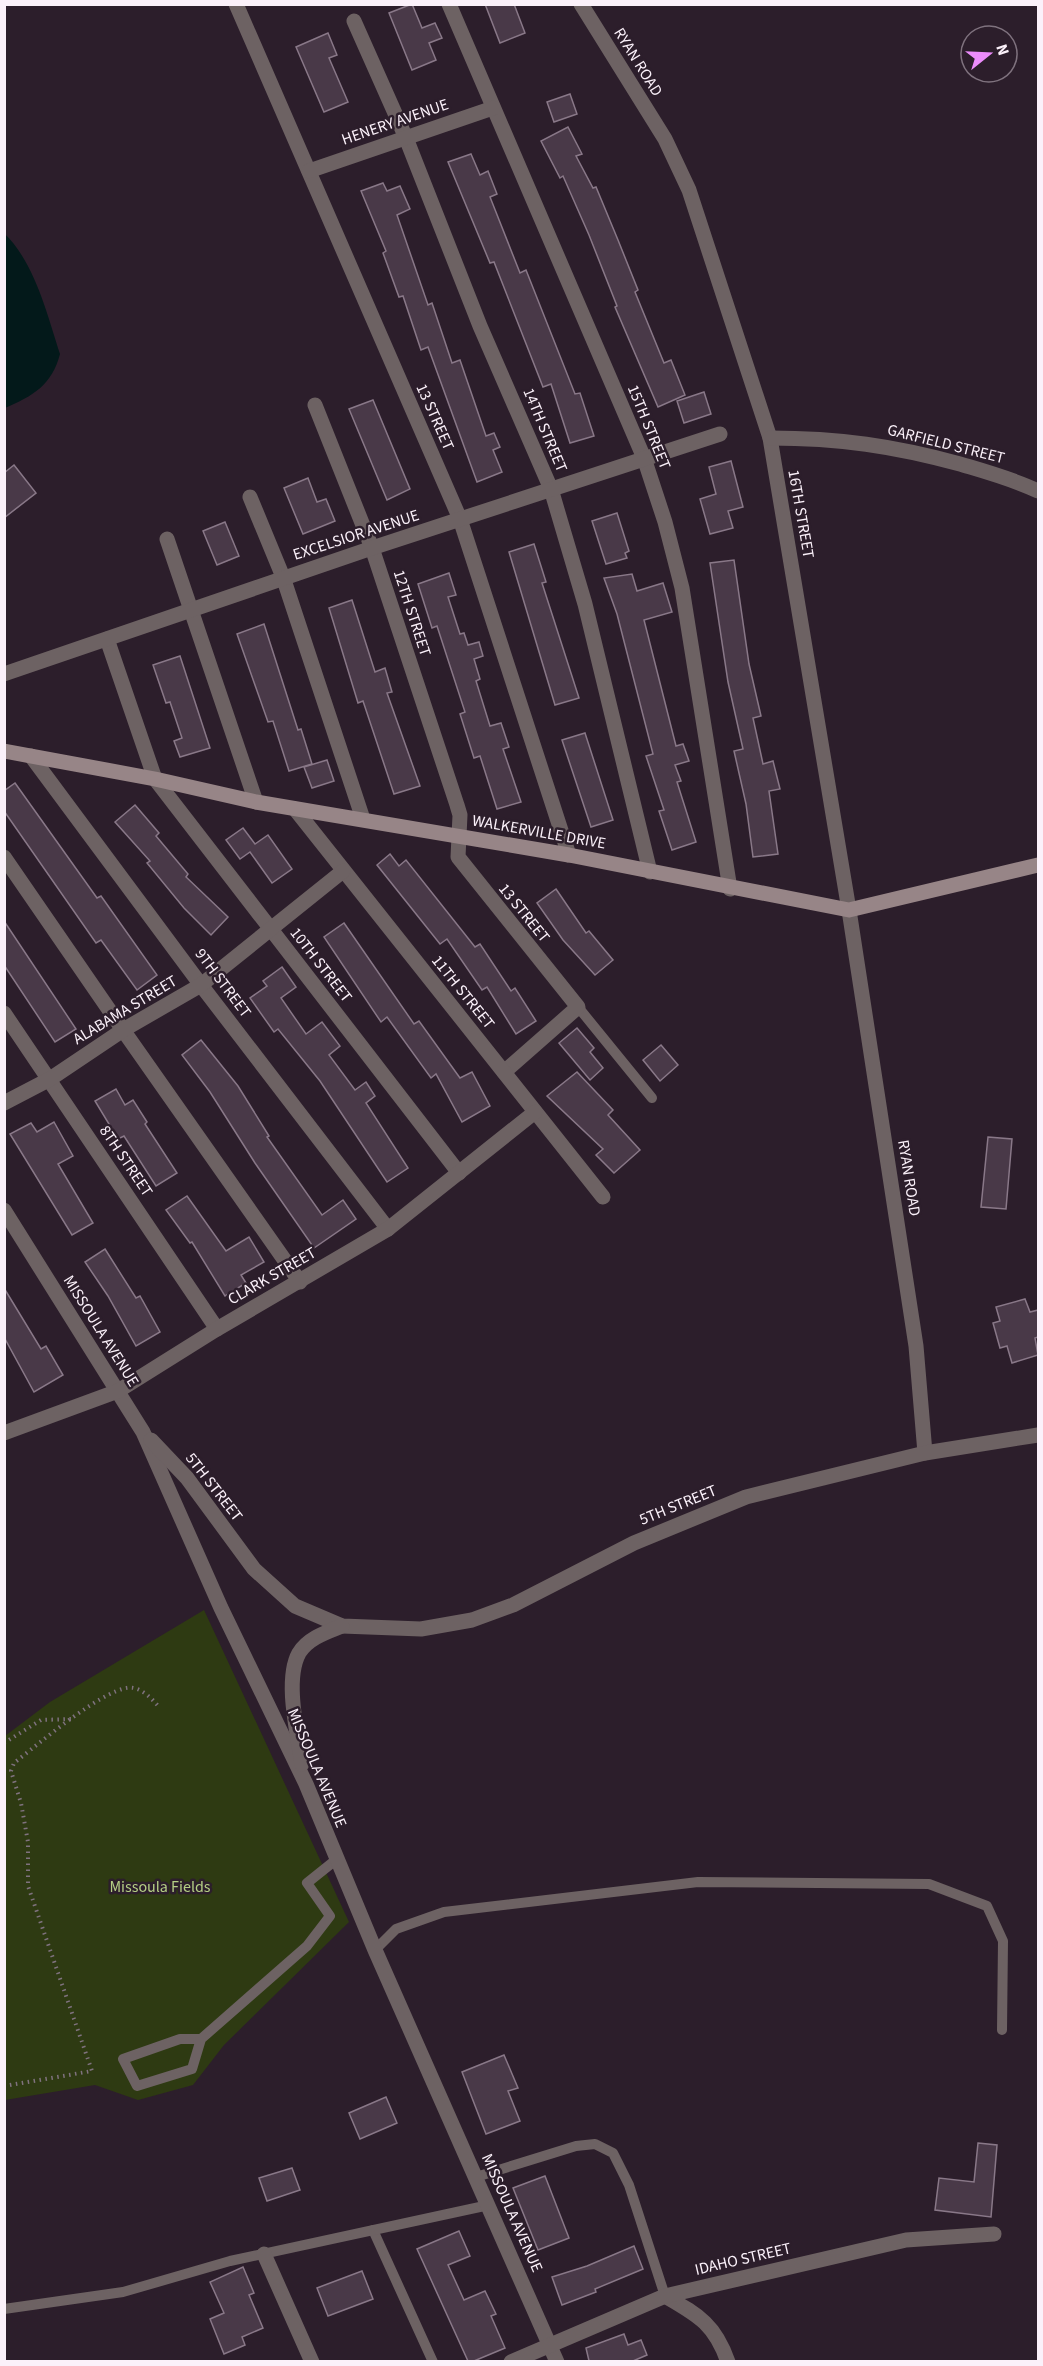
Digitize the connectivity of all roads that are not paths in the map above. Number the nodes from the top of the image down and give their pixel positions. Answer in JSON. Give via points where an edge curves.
{"nodes":[{"id":1,"x":236,"y":4,"type":"edge"},
{"id":2,"x":449,"y":4,"type":"edge"},
{"id":3,"x":581,"y":4,"type":"edge"},
{"id":4,"x":354,"y":21,"type":"dead end"},
{"id":5,"x":493,"y":108,"type":"junction"},
{"id":6,"x":406,"y":138,"type":"junction"},
{"id":7,"x":665,"y":139,"type":"joint"},
{"id":8,"x":309,"y":171,"type":"junction"},
{"id":9,"x":315,"y":405,"type":"dead end"},
{"id":10,"x":720,"y":434,"type":"dead end"},
{"id":11,"x":770,"y":438,"type":"junction"},
{"id":12,"x":644,"y":458,"type":"junction"},
{"id":13,"x":551,"y":489,"type":"junction"},
{"id":14,"x":1038,"y":491,"type":"edge"},
{"id":15,"x":250,"y":497,"type":"dead end"},
{"id":16,"x":460,"y":519,"type":"junction"},
{"id":17,"x":167,"y":538,"type":"dead end"},
{"id":18,"x":372,"y":548,"type":"junction"},
{"id":19,"x":284,"y":577,"type":"junction"},
{"id":20,"x":191,"y":609,"type":"junction"},
{"id":21,"x":107,"y":639,"type":"junction"},
{"id":22,"x":4,"y":674,"type":"edge"},
{"id":23,"x":4,"y":751,"type":"edge"},
{"id":24,"x":31,"y":756,"type":"junction"},
{"id":25,"x":155,"y":778,"type":"junction"},
{"id":26,"x":256,"y":802,"type":"junction"},
{"id":27,"x":295,"y":809,"type":"junction"},
{"id":28,"x":363,"y":819,"type":"junction"},
{"id":29,"x":458,"y":836,"type":"junction"},
{"id":30,"x":569,"y":855,"type":"junction"},
{"id":31,"x":4,"y":857,"type":"edge"},
{"id":32,"x":1038,"y":865,"type":"edge"},
{"id":33,"x":343,"y":871,"type":"junction"},
{"id":34,"x":650,"y":872,"type":"junction"},
{"id":35,"x":730,"y":889,"type":"junction"},
{"id":36,"x":849,"y":910,"type":"junction"},
{"id":37,"x":271,"y":929,"type":"junction"},
{"id":38,"x":201,"y":985,"type":"junction"},
{"id":39,"x":579,"y":1007,"type":"junction"},
{"id":40,"x":4,"y":1013,"type":"edge"},
{"id":41,"x":123,"y":1030,"type":"junction"},
{"id":42,"x":504,"y":1072,"type":"junction"},
{"id":43,"x":50,"y":1079,"type":"junction"},
{"id":44,"x":652,"y":1098,"type":"dead end"},
{"id":45,"x":4,"y":1103,"type":"edge"},
{"id":46,"x":535,"y":1112,"type":"junction"},
{"id":47,"x":459,"y":1173,"type":"junction"},
{"id":48,"x":603,"y":1197,"type":"dead end"},
{"id":49,"x":4,"y":1210,"type":"edge"},
{"id":50,"x":388,"y":1229,"type":"junction"},
{"id":51,"x":300,"y":1282,"type":"junction"},
{"id":52,"x":218,"y":1329,"type":"junction"},
{"id":53,"x":118,"y":1391,"type":"junction"},
{"id":54,"x":6,"y":1429,"type":"edge"},
{"id":55,"x":143,"y":1432,"type":"junction"},
{"id":56,"x":1038,"y":1435,"type":"edge"},
{"id":57,"x":925,"y":1453,"type":"junction"},
{"id":58,"x":342,"y":1626,"type":"junction"},
{"id":59,"x":306,"y":1784,"type":"junction"},
{"id":60,"x":337,"y":1858,"type":"junction"},
{"id":61,"x":375,"y":1950,"type":"junction"},
{"id":62,"x":1002,"y":2030,"type":"dead end"},
{"id":63,"x":201,"y":2039,"type":"junction"},
{"id":64,"x":476,"y":2176,"type":"junction"},
{"id":65,"x":489,"y":2205,"type":"junction"},
{"id":66,"x":373,"y":2230,"type":"junction"},
{"id":67,"x":994,"y":2234,"type":"dead end"},
{"id":68,"x":264,"y":2254,"type":"junction"},
{"id":69,"x":665,"y":2296,"type":"junction"},
{"id":70,"x":4,"y":2309,"type":"edge"},
{"id":71,"x":550,"y":2344,"type":"junction"},
{"id":72,"x":312,"y":2361,"type":"edge"},
{"id":73,"x":433,"y":2361,"type":"edge"},
{"id":74,"x":511,"y":2361,"type":"edge"},
{"id":75,"x":557,"y":2361,"type":"edge"},
{"id":76,"x":728,"y":2361,"type":"edge"}],
"edges":[{"from":1,"to":8,"type":"street","name":"13 STREET"},
{"from":2,"to":5,"type":"street","name":"15TH STREET"},
{"from":3,"to":7,"type":"street","name":"RYAN ROAD"},
{"from":4,"to":6,"type":"street","name":"14TH STREET"},
{"from":5,"to":6,"type":"street","name":"HENERY AVENUE"},
{"from":5,"to":12,"type":"street","name":"15TH STREET"},
{"from":6,"to":8,"type":"street","name":"HENERY AVENUE"},
{"from":6,"to":13,"type":"street","name":"14TH STREET","via":[[480,326]]},
{"from":7,"to":11,"type":"street","name":"16TH STREET","via":[[688,190]]},
{"from":8,"to":16,"type":"street","name":"13 STREET"},
{"from":9,"to":18,"type":"street","name":"12TH STREET"},
{"from":10,"to":12,"type":"street","name":"EXCELSIOR AVENUE"},
{"from":11,"to":14,"type":"street","name":"GARFIELD STREET","via":[[826,438],[903,449],[1015,480]]},
{"from":11,"to":36,"type":"street","name":"16TH STREET"},
{"from":12,"to":13,"type":"street","name":"EXCELSIOR AVENUE"},
{"from":12,"to":35,"type":"street","name":"15TH STREET","via":[[682,588]]},
{"from":13,"to":16,"type":"street","name":"EXCELSIOR AVENUE"},
{"from":13,"to":34,"type":"street","name":"14TH STREET","via":[[585,604]]},
{"from":15,"to":19,"type":"street"},
{"from":16,"to":18,"type":"street","name":"EXCELSIOR AVENUE"},
{"from":16,"to":30,"type":"street","name":"13 STREET"},
{"from":17,"to":20,"type":"street"},
{"from":18,"to":19,"type":"street","name":"EXCELSIOR AVENUE"},
{"from":18,"to":29,"type":"street","name":"12TH STREET","via":[[457,804]]},
{"from":19,"to":20,"type":"street","name":"EXCELSIOR AVENUE"},
{"from":19,"to":28,"type":"street"},
{"from":20,"to":21,"type":"street","name":"EXCELSIOR AVENUE"},
{"from":20,"to":26,"type":"street"},
{"from":21,"to":22,"type":"street","name":"EXCELSIOR AVENUE"},
{"from":21,"to":25,"type":"street","name":"10TH STREET"},
{"from":23,"to":24,"type":"street","name":"WALKERVILLE DRIVE"},
{"from":24,"to":25,"type":"street","name":"WALKERVILLE DRIVE"},
{"from":24,"to":38,"type":"street","name":"9TH STREET"},
{"from":25,"to":26,"type":"street","name":"WALKERVILLE DRIVE"},
{"from":25,"to":37,"type":"street","name":"10TH STREET"},
{"from":26,"to":27,"type":"street","name":"WALKERVILLE DRIVE"},
{"from":27,"to":28,"type":"street","name":"WALKERVILLE DRIVE"},
{"from":27,"to":33,"type":"street","name":"11TH STREET"},
{"from":28,"to":29,"type":"street","name":"WALKERVILLE DRIVE"},
{"from":29,"to":30,"type":"street","name":"WALKERVILLE DRIVE"},
{"from":29,"to":39,"type":"street","name":"13 STREET","via":[[461,863]]},
{"from":30,"to":34,"type":"street","name":"WALKERVILLE DRIVE"},
{"from":31,"to":41,"type":"street"},
{"from":32,"to":36,"type":"street","name":"WALKERVILLE DRIVE"},
{"from":33,"to":37,"type":"street","name":"ALABAMA STREET"},
{"from":33,"to":42,"type":"street","name":"11TH STREET"},
{"from":34,"to":35,"type":"street","name":"WALKERVILLE DRIVE"},
{"from":35,"to":36,"type":"street","name":"WALKERVILLE DRIVE"},
{"from":36,"to":57,"type":"street","name":"RYAN ROAD","via":[[916,1346]]},
{"from":37,"to":38,"type":"street","name":"ALABAMA STREET"},
{"from":37,"to":47,"type":"street","name":"10TH STREET"},
{"from":38,"to":41,"type":"street","name":"ALABAMA STREET"},
{"from":38,"to":50,"type":"street","name":"9TH STREET"},
{"from":39,"to":42,"type":"street"},
{"from":39,"to":44,"type":"lane"},
{"from":40,"to":43,"type":"street","name":"8TH STREET"},
{"from":41,"to":43,"type":"street","name":"ALABAMA STREET"},
{"from":41,"to":51,"type":"street"},
{"from":42,"to":46,"type":"street","name":"11TH STREET"},
{"from":43,"to":45,"type":"street","name":"ALABAMA STREET"},
{"from":43,"to":52,"type":"street","name":"8TH STREET"},
{"from":46,"to":47,"type":"street","name":"CLARK STREET"},
{"from":46,"to":48,"type":"street","name":"11TH STREET"},
{"from":47,"to":50,"type":"street","name":"CLARK STREET"},
{"from":49,"to":53,"type":"street","name":"MISSOULA AVENUE"},
{"from":50,"to":51,"type":"street","name":"CLARK STREET"},
{"from":51,"to":52,"type":"street","name":"CLARK STREET"},
{"from":52,"to":53,"type":"street","name":"CLARK STREET"},
{"from":53,"to":54,"type":"street","name":"CLARK STREET"},
{"from":53,"to":55,"type":"street","name":"MISSOULA AVENUE"},
{"from":55,"to":58,"type":"street","name":"5TH STREET","via":[[187,1478],[254,1569],[295,1606]]},
{"from":55,"to":59,"type":"street","name":"MISSOULA AVENUE","via":[[220,1608]]},
{"from":56,"to":57,"type":"street","name":"5TH STREET"},
{"from":57,"to":58,"type":"street","name":"5TH STREET","via":[[746,1497],[634,1543],[540,1592],[472,1620],[421,1629]]},
{"from":58,"to":59,"type":"street","name":"5TH STREET","via":[[315,1638],[299,1654],[291,1692]]},
{"from":59,"to":60,"type":"street","name":"MISSOULA AVENUE"},
{"from":60,"to":61,"type":"street","name":"MISSOULA AVENUE"},
{"from":60,"to":63,"type":"lane","via":[[307,1883],[330,1916],[307,1946]]},
{"from":61,"to":62,"type":"lane","via":[[396,1929],[444,1912],[698,1882],[929,1884],[987,1906],[1003,1941]]},
{"from":61,"to":64,"type":"street","name":"MISSOULA AVENUE"},
{"from":63,"to":63,"type":"lane","via":[[180,2038],[123,2059],[137,2086],[192,2068]]},
{"from":64,"to":65,"type":"street","name":"MISSOULA AVENUE"},
{"from":64,"to":69,"type":"lane","via":[[576,2146],[595,2144],[613,2153],[629,2185]]},
{"from":65,"to":66,"type":"lane"},
{"from":65,"to":71,"type":"street","name":"MISSOULA AVENUE"},
{"from":66,"to":68,"type":"lane"},
{"from":66,"to":73,"type":"lane"},
{"from":67,"to":69,"type":"street","name":"IDAHO STREET","via":[[906,2240]]},
{"from":68,"to":70,"type":"lane","via":[[123,2292]]},
{"from":68,"to":72,"type":"street"},
{"from":69,"to":71,"type":"street","name":"IDAHO STREET"},
{"from":69,"to":76,"type":"street","via":[[700,2316],[714,2331]]},
{"from":71,"to":74,"type":"street","name":"IDAHO STREET"},
{"from":71,"to":75,"type":"street","name":"MISSOULA AVENUE"}]}
